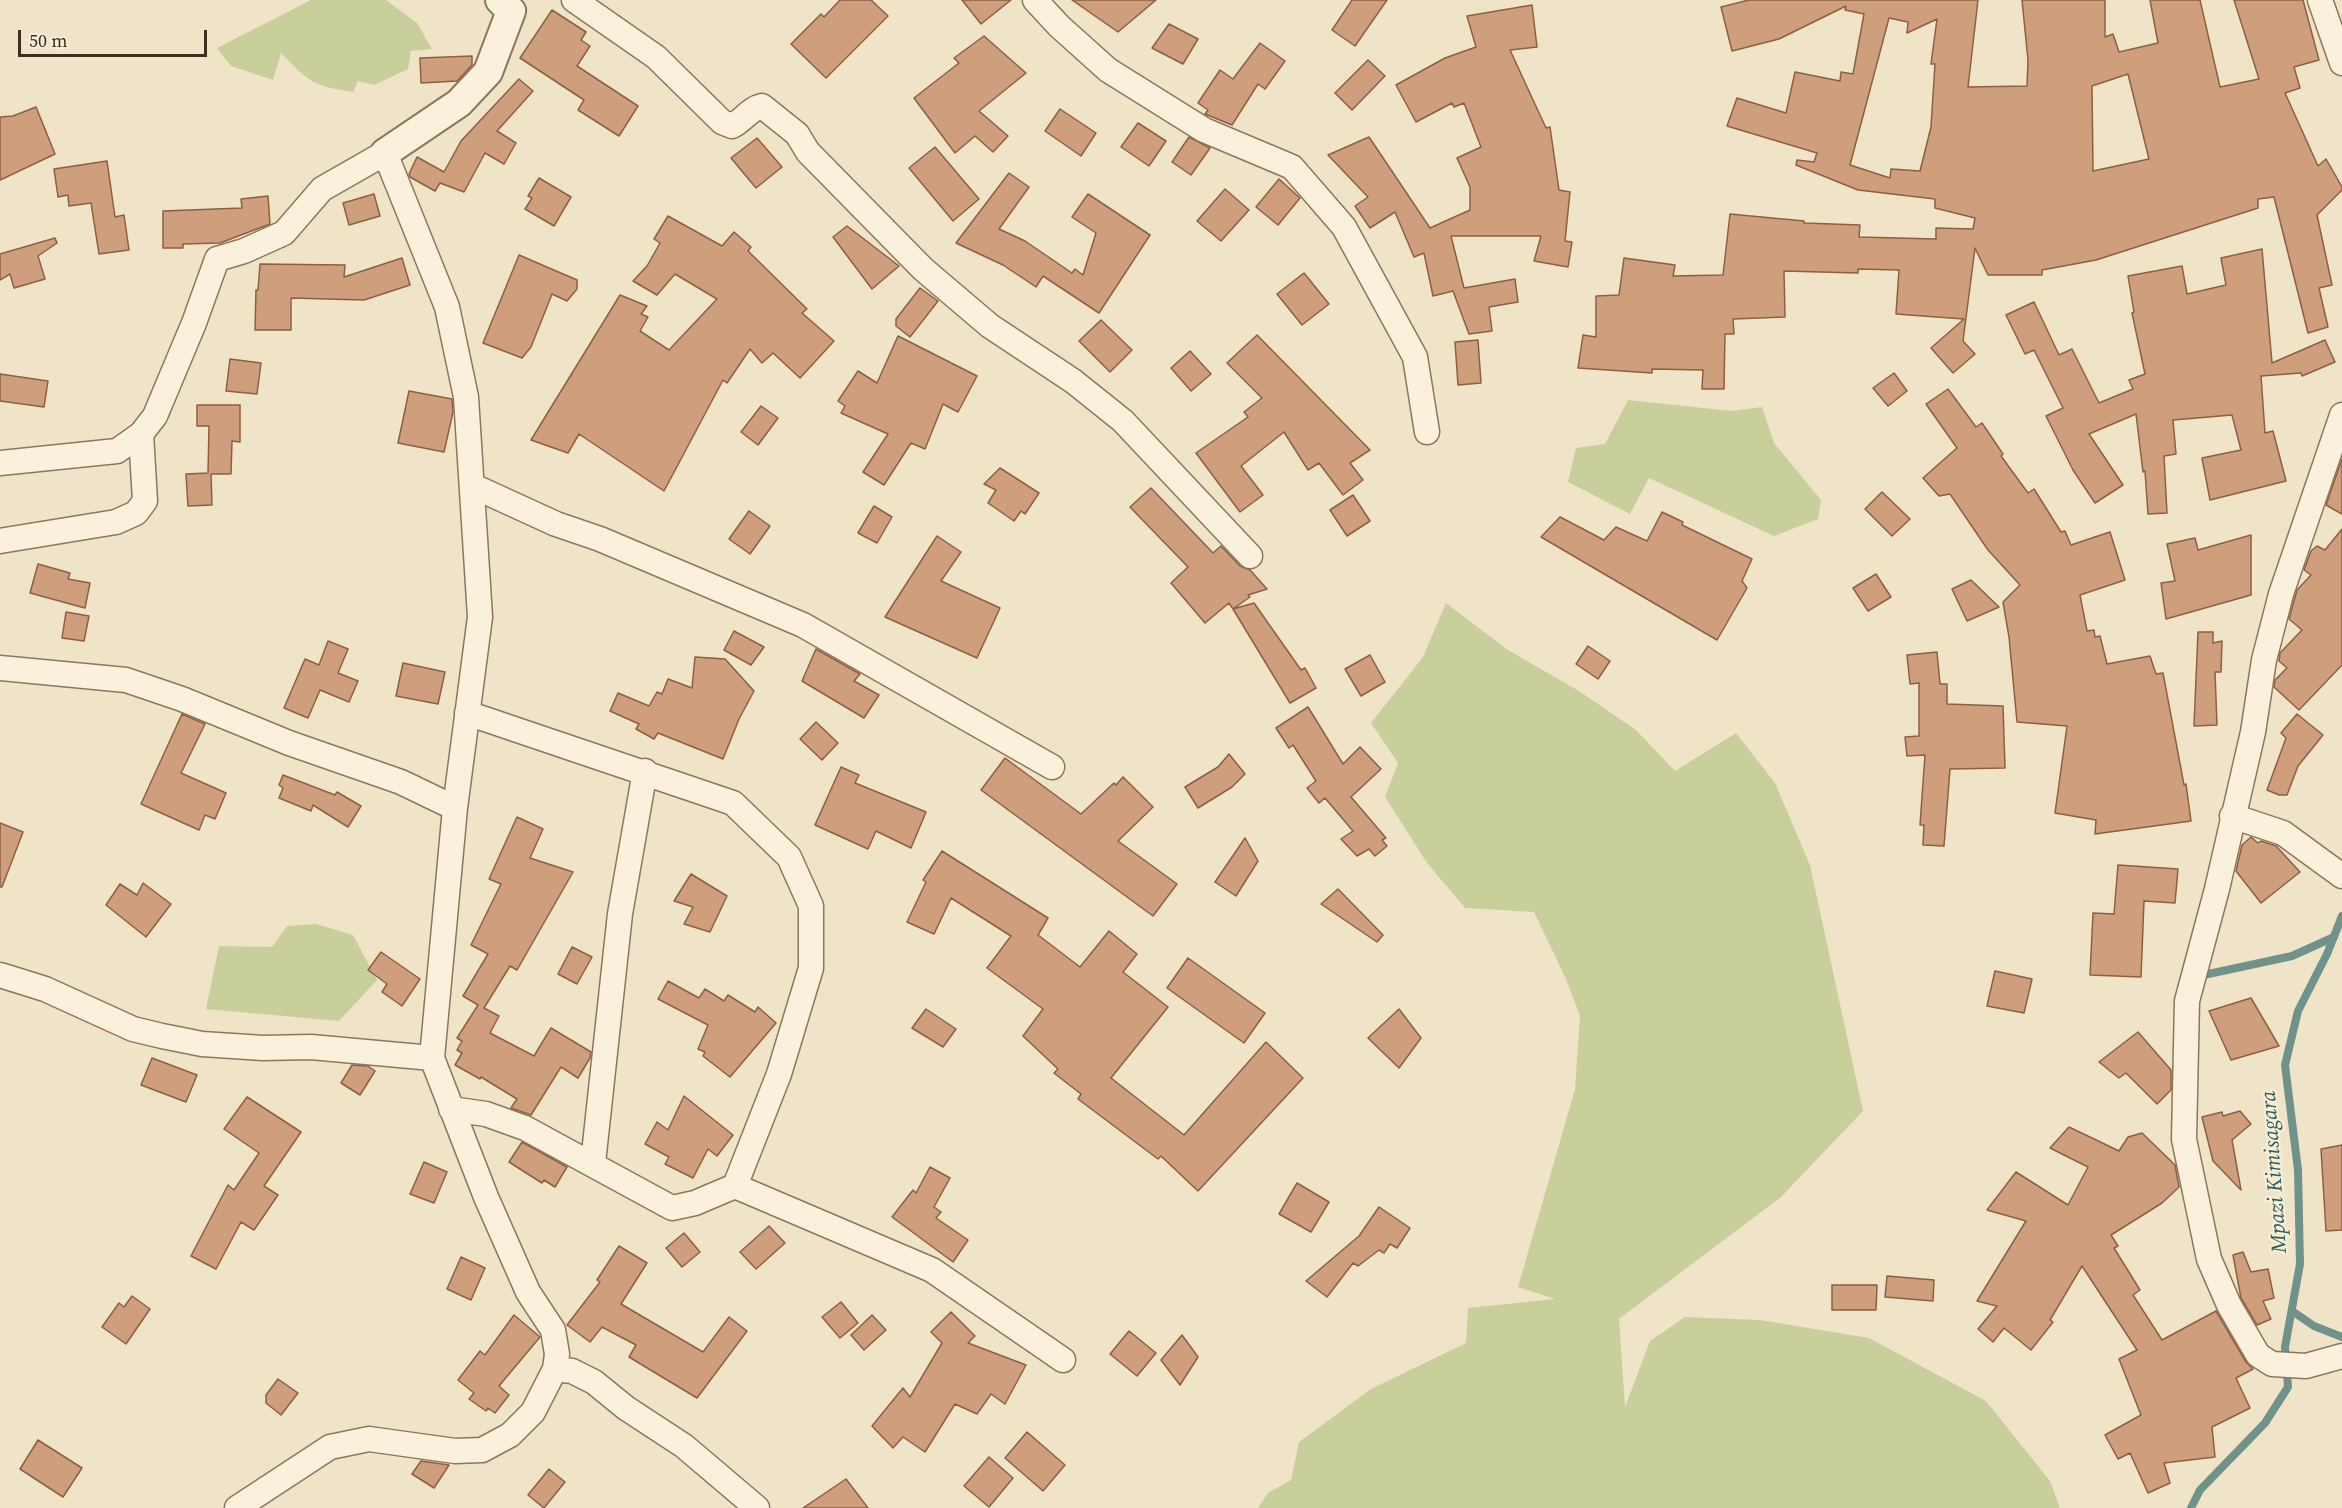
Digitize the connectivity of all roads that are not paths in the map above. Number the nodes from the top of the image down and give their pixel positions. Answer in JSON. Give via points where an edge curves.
{"nodes":[{"id":1,"x":574,"y":0,"type":"edge"},
{"id":2,"x":1035,"y":0,"type":"edge"},
{"id":3,"x":2320,"y":0,"type":"edge"},
{"id":4,"x":510,"y":4,"type":"edge"},
{"id":5,"x":2342,"y":63,"type":"edge"},
{"id":6,"x":385,"y":153,"type":"junction"},
{"id":7,"x":2342,"y":414,"type":"edge"},
{"id":8,"x":1427,"y":432,"type":"dead end"},
{"id":9,"x":141,"y":434,"type":"junction"},
{"id":10,"x":0,"y":463,"type":"edge"},
{"id":11,"x":473,"y":486,"type":"junction"},
{"id":12,"x":0,"y":541,"type":"edge"},
{"id":13,"x":1250,"y":556,"type":"dead end"},
{"id":14,"x":0,"y":668,"type":"edge"},
{"id":15,"x":467,"y":713,"type":"junction"},
{"id":16,"x":1052,"y":767,"type":"dead end"},
{"id":17,"x":645,"y":771,"type":"junction"},
{"id":18,"x":456,"y":808,"type":"junction"},
{"id":19,"x":2232,"y":816,"type":"junction"},
{"id":20,"x":2342,"y":876,"type":"edge"},
{"id":21,"x":0,"y":975,"type":"edge"},
{"id":22,"x":432,"y":1058,"type":"junction"},
{"id":23,"x":451,"y":1109,"type":"junction"},
{"id":24,"x":593,"y":1163,"type":"junction"},
{"id":25,"x":735,"y":1186,"type":"junction"},
{"id":26,"x":2342,"y":1356,"type":"edge"},
{"id":27,"x":1063,"y":1360,"type":"dead end"},
{"id":28,"x":555,"y":1369,"type":"junction"},
{"id":29,"x":237,"y":1508,"type":"edge"},
{"id":30,"x":757,"y":1508,"type":"edge"}],
"edges":[{"from":1,"to":13,"type":"street","via":[[656,57],[722,122],[732,126],[762,106],[797,134],[808,152],[923,269],[990,326],[1073,381],[1123,421]]},
{"from":2,"to":8,"type":"street","via":[[1108,70],[1204,130],[1292,167],[1344,227],[1415,357]]},
{"from":3,"to":5,"type":"street"},
{"from":4,"to":6,"type":"street","via":[[488,72],[459,103]]},
{"from":6,"to":9,"type":"street","via":[[322,189],[284,233],[217,259],[155,416]]},
{"from":6,"to":11,"type":"street","via":[[447,307],[465,397]]},
{"from":7,"to":19,"type":"street","via":[[2280,594]]},
{"from":9,"to":10,"type":"street","via":[[117,451]]},
{"from":9,"to":12,"type":"street","via":[[146,501],[136,513],[116,522]]},
{"from":11,"to":15,"type":"street","via":[[480,617]]},
{"from":11,"to":16,"type":"street","via":[[556,524],[803,624]]},
{"from":14,"to":18,"type":"street","via":[[126,680],[401,782]]},
{"from":15,"to":17,"type":"street"},
{"from":15,"to":18,"type":"street"},
{"from":17,"to":24,"type":"street","via":[[620,914]]},
{"from":17,"to":25,"type":"street","via":[[734,803],[789,857],[811,906],[811,968],[779,1074]]},
{"from":18,"to":22,"type":"street"},
{"from":19,"to":20,"type":"street","via":[[2283,833]]},
{"from":19,"to":26,"type":"street","via":[[2187,1001],[2184,1139],[2210,1259],[2244,1335],[2258,1355],[2272,1364],[2299,1365]]},
{"from":21,"to":22,"type":"street","via":[[45,989],[133,1029],[202,1044],[311,1047]]},
{"from":22,"to":23,"type":"street"},
{"from":23,"to":24,"type":"street","via":[[486,1114],[525,1128]]},
{"from":23,"to":28,"type":"street","via":[[528,1292],[553,1330]]},
{"from":24,"to":25,"type":"street","via":[[672,1208]]},
{"from":25,"to":27,"type":"street","via":[[932,1270]]},
{"from":28,"to":29,"type":"street","via":[[533,1412],[510,1436],[482,1450],[455,1451],[369,1439],[330,1447]]},
{"from":28,"to":30,"type":"street","via":[[572,1371],[594,1382],[684,1446]]}]}
